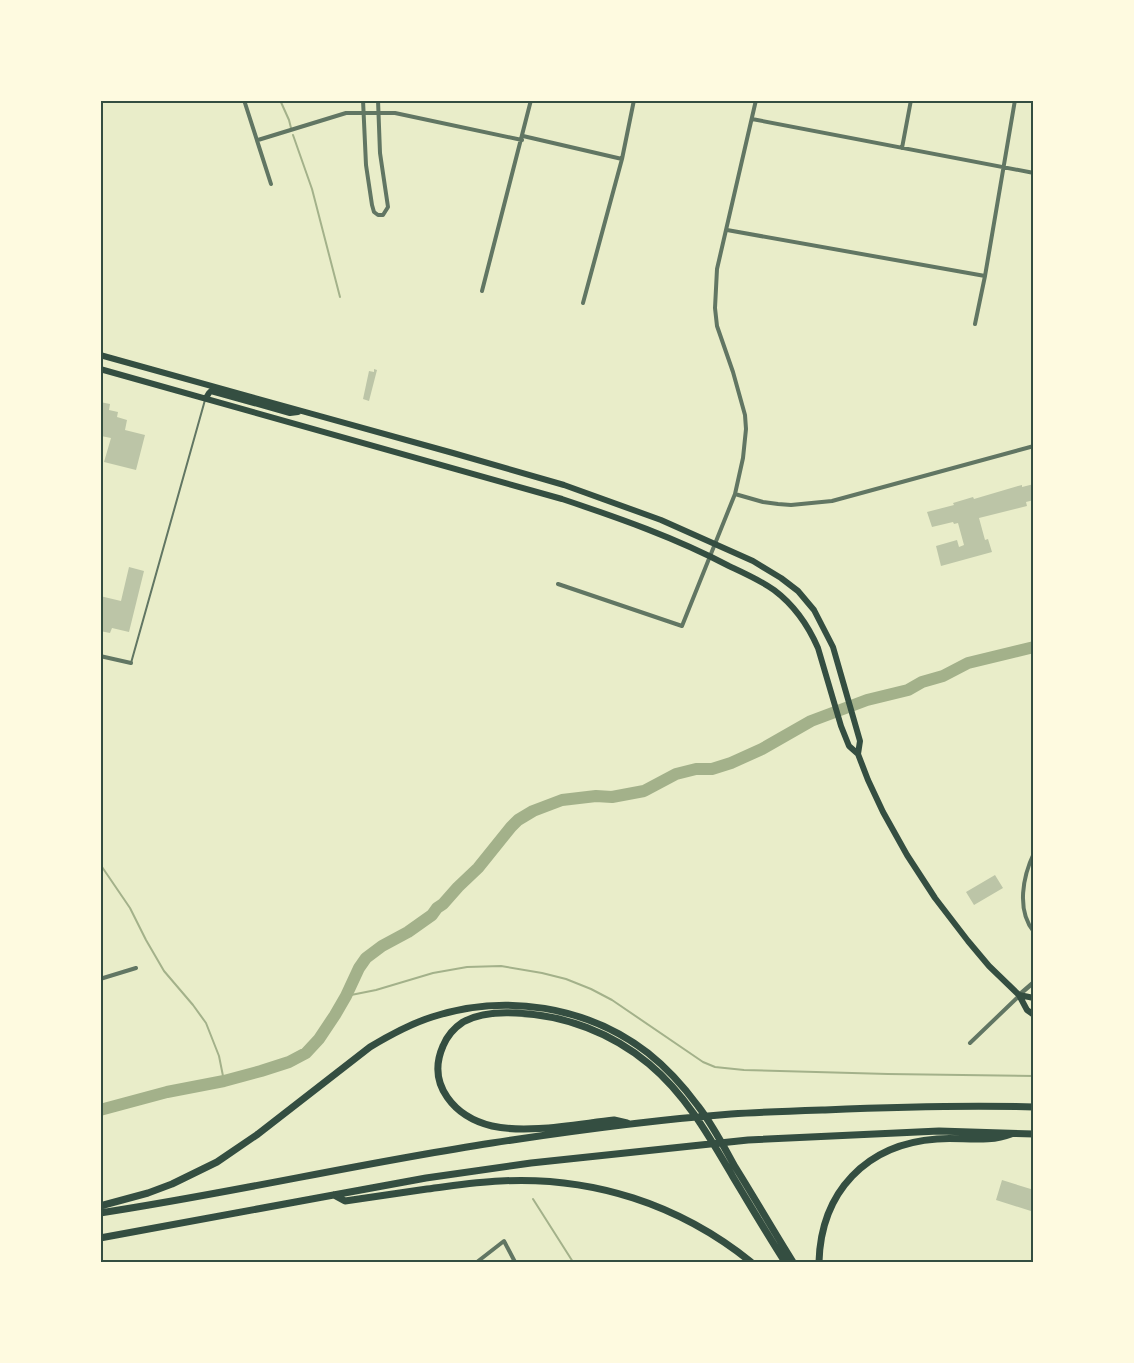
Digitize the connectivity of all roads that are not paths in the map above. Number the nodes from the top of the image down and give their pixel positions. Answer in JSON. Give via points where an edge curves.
{"nodes":[{"id":1,"x":244,"y":100,"type":"edge"},
{"id":2,"x":363,"y":100,"type":"edge"},
{"id":3,"x":378,"y":100,"type":"edge"},
{"id":4,"x":531,"y":100,"type":"edge"},
{"id":5,"x":634,"y":100,"type":"edge"},
{"id":6,"x":756,"y":100,"type":"edge"},
{"id":7,"x":911,"y":100,"type":"edge"},
{"id":8,"x":1015,"y":100,"type":"edge"},
{"id":9,"x":363,"y":113,"type":"junction"},
{"id":10,"x":378,"y":113,"type":"junction"},
{"id":11,"x":752,"y":119,"type":"junction"},
{"id":12,"x":523,"y":138,"type":"junction"},
{"id":13,"x":258,"y":140,"type":"junction"},
{"id":14,"x":902,"y":148,"type":"junction"},
{"id":15,"x":622,"y":159,"type":"junction"},
{"id":16,"x":1004,"y":167,"type":"junction"},
{"id":17,"x":1034,"y":173,"type":"edge"},
{"id":18,"x":271,"y":184,"type":"dead end"},
{"id":19,"x":727,"y":230,"type":"junction"},
{"id":20,"x":985,"y":276,"type":"junction"},
{"id":21,"x":482,"y":291,"type":"dead end"},
{"id":22,"x":583,"y":303,"type":"dead end"},
{"id":23,"x":975,"y":324,"type":"dead end"},
{"id":24,"x":100,"y":355,"type":"edge"},
{"id":25,"x":100,"y":369,"type":"edge"},
{"id":26,"x":206,"y":398,"type":"junction"},
{"id":27,"x":302,"y":411,"type":"junction"},
{"id":28,"x":1034,"y":446,"type":"edge"},
{"id":29,"x":735,"y":494,"type":"junction"},
{"id":30,"x":714,"y":543,"type":"junction"},
{"id":31,"x":710,"y":555,"type":"junction"},
{"id":32,"x":558,"y":584,"type":"dead end"},
{"id":33,"x":100,"y":656,"type":"edge"},
{"id":34,"x":131,"y":663,"type":"joint"},
{"id":35,"x":858,"y":754,"type":"junction"},
{"id":36,"x":1034,"y":853,"type":"edge"},
{"id":37,"x":1034,"y":932,"type":"edge"},
{"id":38,"x":136,"y":968,"type":"dead end"},
{"id":39,"x":100,"y":979,"type":"edge"},
{"id":40,"x":1034,"y":982,"type":"edge"},
{"id":41,"x":1019,"y":995,"type":"junction"},
{"id":42,"x":1034,"y":998,"type":"edge"},
{"id":43,"x":1034,"y":1015,"type":"edge"},
{"id":44,"x":970,"y":1043,"type":"dead end"},
{"id":45,"x":1034,"y":1107,"type":"edge"},
{"id":46,"x":632,"y":1124,"type":"junction"},
{"id":47,"x":1016,"y":1132,"type":"junction"},
{"id":48,"x":1034,"y":1134,"type":"edge"},
{"id":49,"x":334,"y":1195,"type":"junction"},
{"id":50,"x":100,"y":1206,"type":"edge"},
{"id":51,"x":100,"y":1213,"type":"edge"},
{"id":52,"x":100,"y":1238,"type":"edge"},
{"id":53,"x":477,"y":1263,"type":"edge"},
{"id":54,"x":515,"y":1263,"type":"edge"},
{"id":55,"x":751,"y":1263,"type":"edge"},
{"id":56,"x":785,"y":1263,"type":"edge"},
{"id":57,"x":793,"y":1263,"type":"edge"},
{"id":58,"x":819,"y":1263,"type":"edge"}],
"edges":[{"from":1,"to":13,"type":"street"},
{"from":2,"to":9,"type":"street"},
{"from":3,"to":10,"type":"street"},
{"from":4,"to":12,"type":"street"},
{"from":5,"to":15,"type":"street"},
{"from":6,"to":11,"type":"street"},
{"from":7,"to":14,"type":"street"},
{"from":8,"to":16,"type":"street"},
{"from":9,"to":10,"type":"street"},
{"from":9,"to":10,"type":"street","via":[[372,205],[374,212],[382,215],[388,207]]},
{"from":9,"to":13,"type":"street","via":[[346,113]]},
{"from":10,"to":12,"type":"street"},
{"from":11,"to":14,"type":"street"},
{"from":11,"to":19,"type":"street"},
{"from":12,"to":15,"type":"street"},
{"from":12,"to":21,"type":"street"},
{"from":13,"to":18,"type":"street"},
{"from":14,"to":16,"type":"street"},
{"from":15,"to":22,"type":"street"},
{"from":16,"to":17,"type":"street"},
{"from":16,"to":20,"type":"street"},
{"from":19,"to":20,"type":"street"},
{"from":19,"to":29,"type":"street","via":[[717,268],[715,308],[745,415],[744,458]]},
{"from":20,"to":23,"type":"street"},
{"from":24,"to":27,"type":"main road"},
{"from":25,"to":26,"type":"main road"},
{"from":26,"to":27,"type":"main road","via":[[211,392],[290,413]]},
{"from":26,"to":31,"type":"main road","via":[[562,499]]},
{"from":26,"to":34,"type":"lane"},
{"from":27,"to":30,"type":"main road","via":[[564,485]]},
{"from":28,"to":29,"type":"street","via":[[832,501],[778,504]]},
{"from":29,"to":30,"type":"street"},
{"from":30,"to":31,"type":"street"},
{"from":30,"to":35,"type":"main road","via":[[781,578],[814,610],[834,647],[860,741]]},
{"from":31,"to":32,"type":"street","via":[[682,626]]},
{"from":31,"to":35,"type":"main road","via":[[764,584],[807,625],[841,726],[849,746]]},
{"from":33,"to":34,"type":"street"},
{"from":35,"to":41,"type":"main road","via":[[883,812],[935,898],[979,954]]},
{"from":36,"to":37,"type":"street","via":[[1023,893],[1024,915]]},
{"from":38,"to":39,"type":"street"},
{"from":40,"to":41,"type":"street"},
{"from":41,"to":42,"type":"main road"},
{"from":41,"to":43,"type":"main road"},
{"from":41,"to":44,"type":"street"},
{"from":45,"to":46,"type":"highway","via":[[732,1114]]},
{"from":46,"to":51,"type":"highway","via":[[425,1154]]},
{"from":46,"to":56,"type":"highway","via":[[614,1120],[525,1129],[479,1122],[460,1112],[443,1090],[438,1075],[440,1051],[449,1034],[462,1023],[497,1013],[565,1020],[621,1044],[660,1074],[692,1110]]},
{"from":47,"to":48,"type":"highway"},
{"from":47,"to":49,"type":"highway","via":[[939,1131],[748,1140],[501,1167]]},
{"from":47,"to":58,"type":"highway","via":[[1001,1139],[920,1141],[871,1160],[834,1201],[824,1223]]},
{"from":49,"to":52,"type":"highway"},
{"from":49,"to":55,"type":"highway","via":[[345,1201],[499,1181],[583,1186],[670,1212],[718,1238]]},
{"from":50,"to":57,"type":"highway","via":[[148,1194],[217,1162],[370,1047],[414,1024],[480,1006],[529,1006],[561,1011],[606,1028],[662,1065],[700,1109]]},
{"from":53,"to":54,"type":"street","via":[[504,1241]]}]}
